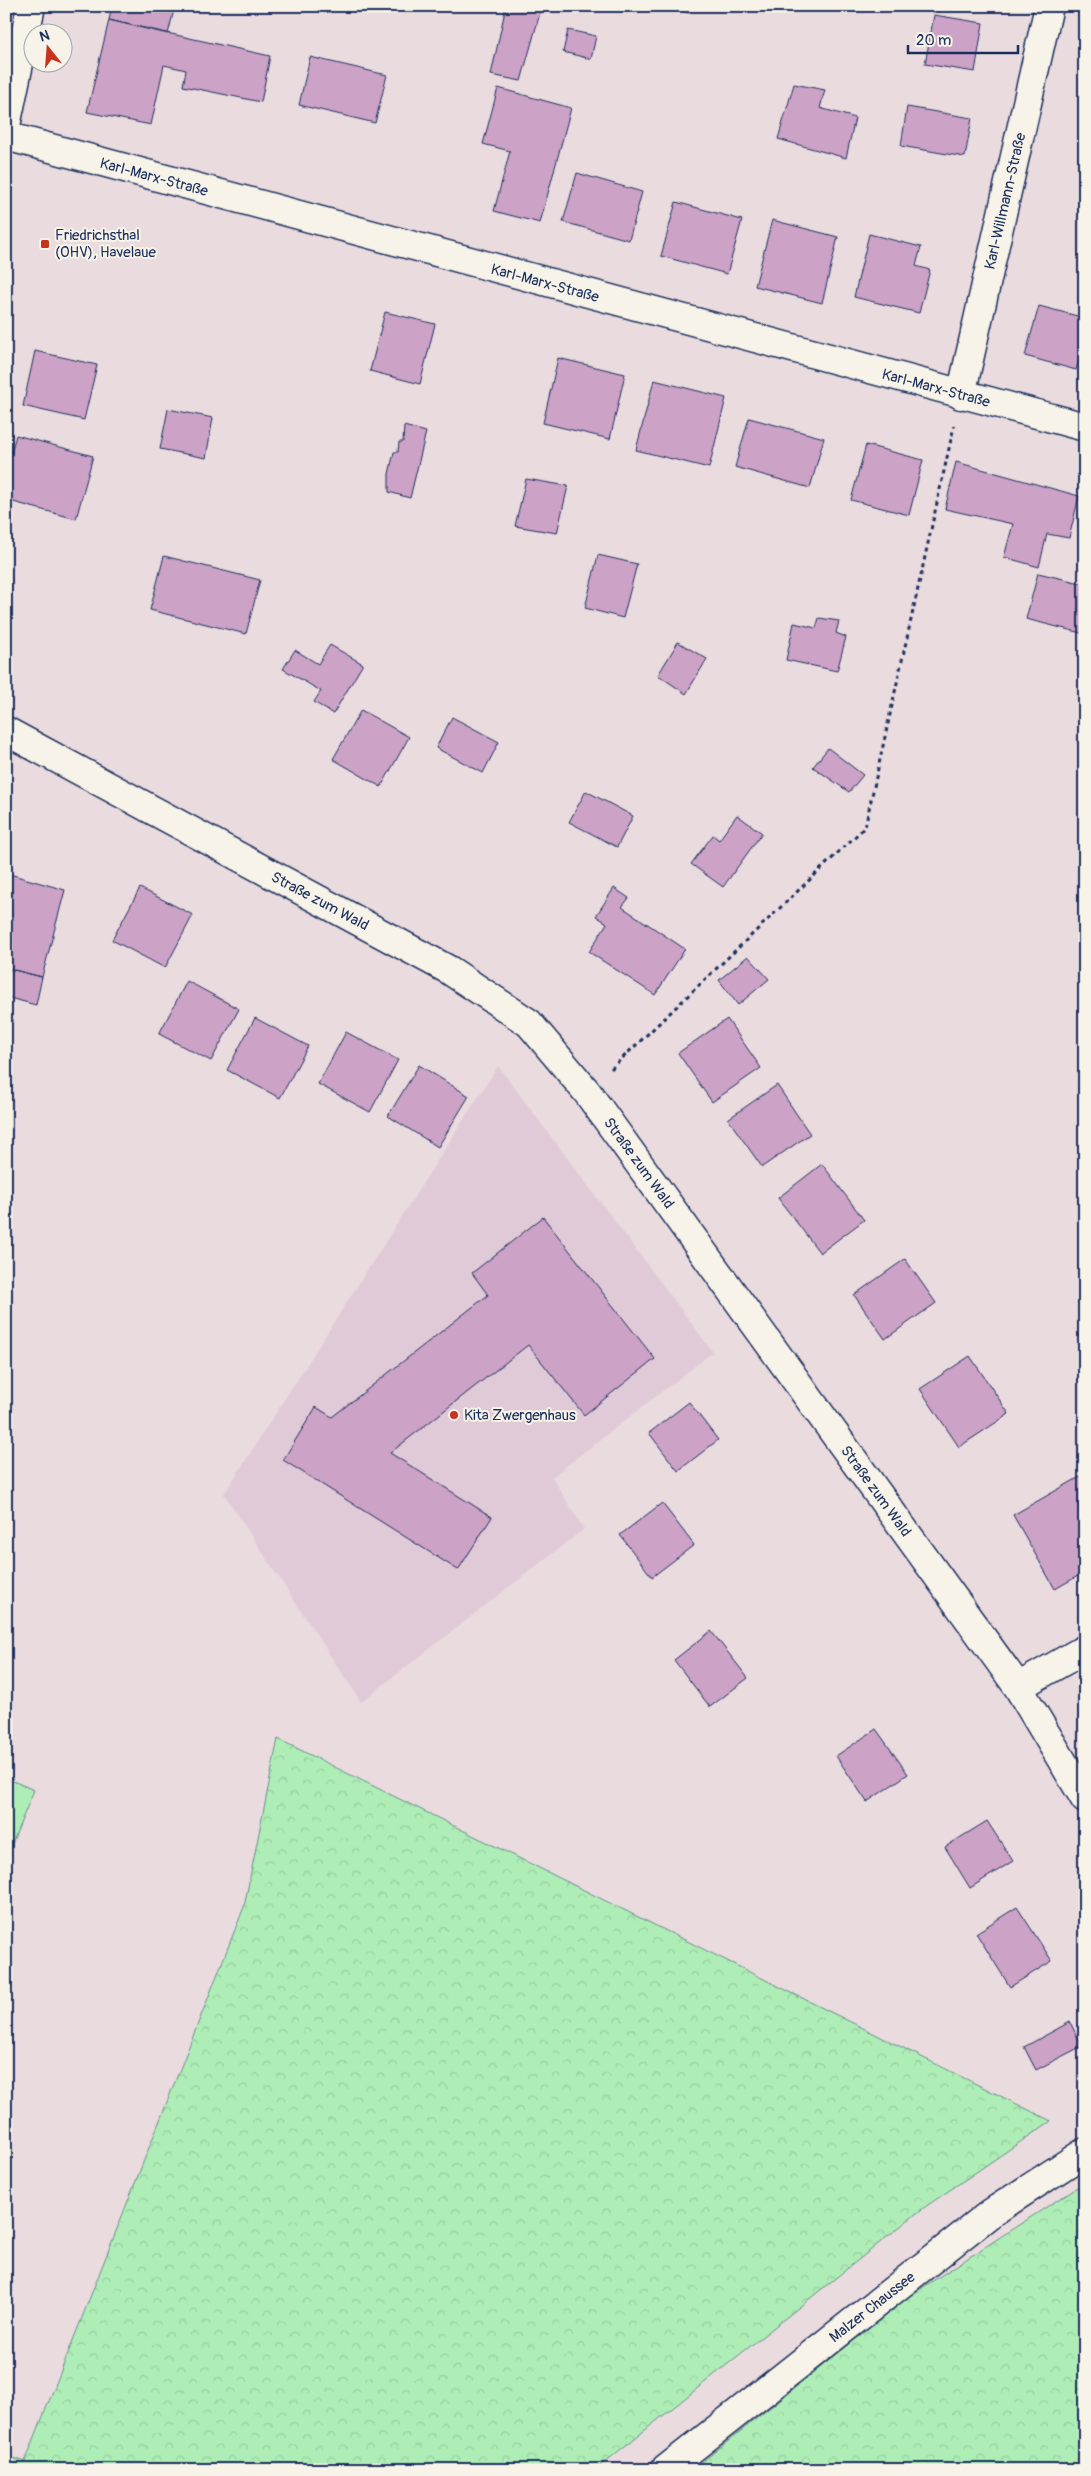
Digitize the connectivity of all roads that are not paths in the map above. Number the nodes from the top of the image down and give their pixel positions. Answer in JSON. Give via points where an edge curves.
{"nodes":[{"id":1,"x":31,"y":6,"type":"edge"},
{"id":2,"x":1049,"y":6,"type":"edge"},
{"id":3,"x":14,"y":50,"type":"edge"},
{"id":4,"x":6,"y":126,"type":"edge"},
{"id":5,"x":6,"y":136,"type":"edge"},
{"id":6,"x":961,"y":395,"type":"junction"},
{"id":7,"x":1085,"y":427,"type":"edge"},
{"id":8,"x":6,"y":731,"type":"edge"},
{"id":9,"x":1085,"y":1650,"type":"edge"},
{"id":10,"x":1018,"y":1687,"type":"junction"},
{"id":11,"x":1085,"y":1799,"type":"edge"},
{"id":12,"x":1085,"y":2152,"type":"edge"},
{"id":13,"x":665,"y":2470,"type":"edge"}],
"edges":[{"from":1,"to":3,"type":"street"},
{"from":2,"to":6,"type":"street","name":"Karl-Willmann-Straße"},
{"from":3,"to":4,"type":"street"},
{"from":5,"to":6,"type":"street","name":"Karl-Marx-Straße"},
{"from":6,"to":7,"type":"street","name":"Karl-Marx-Straße"},
{"from":8,"to":10,"type":"street","name":"Straße zum Wald","via":[[449,970],[529,1023],[587,1092]]},
{"from":9,"to":10,"type":"street"},
{"from":10,"to":11,"type":"street","name":"Straße zum Wald"},
{"from":12,"to":13,"type":"street","name":"Malzer Chaussee","via":[[991,2213]]}]}
